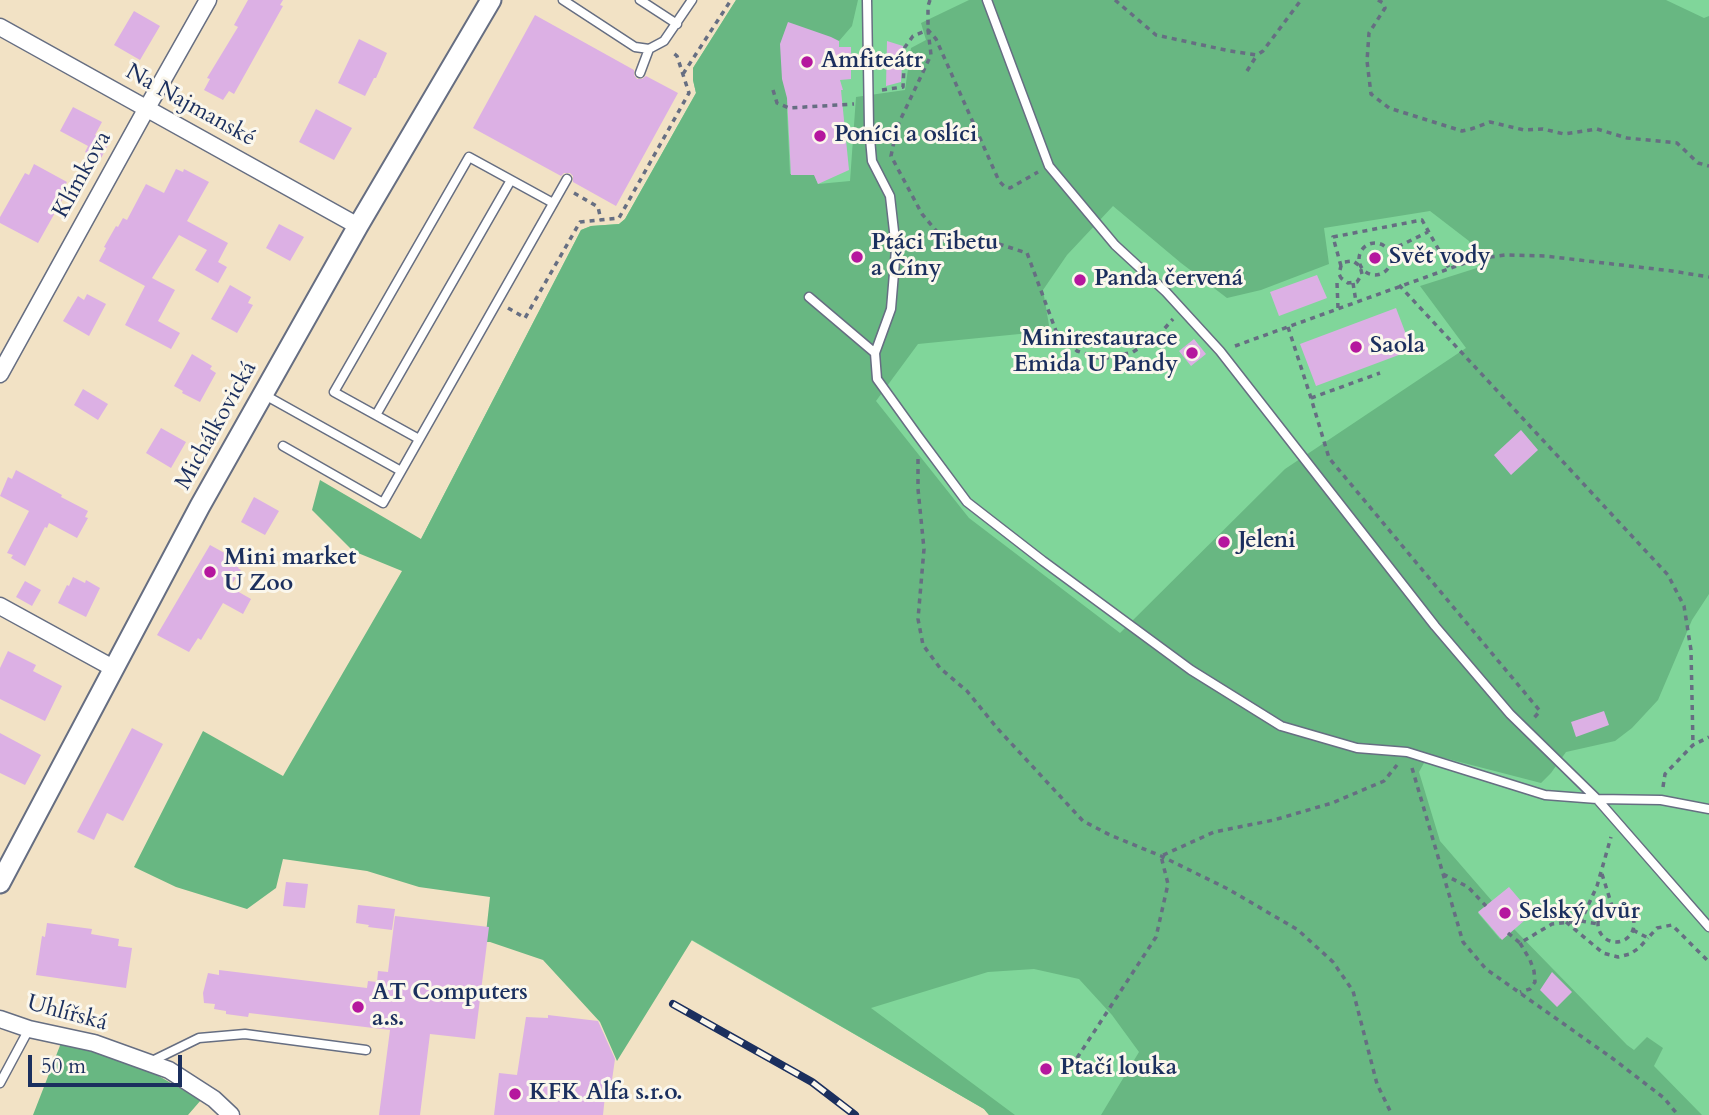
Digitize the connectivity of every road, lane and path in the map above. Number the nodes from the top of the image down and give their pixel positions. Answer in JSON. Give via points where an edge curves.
{"nodes":[{"id":1,"x":208,"y":0,"type":"edge"},
{"id":2,"x":491,"y":0,"type":"edge"},
{"id":3,"x":563,"y":0,"type":"edge"},
{"id":4,"x":640,"y":0,"type":"edge"},
{"id":5,"x":692,"y":0,"type":"edge"},
{"id":6,"x":731,"y":0,"type":"edge"},
{"id":7,"x":867,"y":0,"type":"edge"},
{"id":8,"x":930,"y":0,"type":"edge"},
{"id":9,"x":987,"y":0,"type":"edge"},
{"id":10,"x":1115,"y":0,"type":"edge"},
{"id":11,"x":1301,"y":0,"type":"edge"},
{"id":12,"x":1378,"y":0,"type":"edge"},
{"id":13,"x":677,"y":24,"type":"junction"},
{"id":14,"x":0,"y":27,"type":"edge"},
{"id":15,"x":928,"y":30,"type":"junction"},
{"id":16,"x":661,"y":44,"type":"junction"},
{"id":17,"x":649,"y":50,"type":"junction"},
{"id":18,"x":1257,"y":55,"type":"junction"},
{"id":19,"x":1247,"y":71,"type":"dead end"},
{"id":20,"x":640,"y":73,"type":"dead end"},
{"id":21,"x":683,"y":74,"type":"junction"},
{"id":22,"x":773,"y":90,"type":"dead end"},
{"id":23,"x":868,"y":93,"type":"junction"},
{"id":24,"x":868,"y":104,"type":"junction"},
{"id":25,"x":147,"y":107,"type":"junction"},
{"id":26,"x":1049,"y":166,"type":"junction"},
{"id":27,"x":1709,"y":166,"type":"edge"},
{"id":28,"x":567,"y":179,"type":"dead end"},
{"id":29,"x":511,"y":180,"type":"junction"},
{"id":30,"x":589,"y":202,"type":"dead end"},
{"id":31,"x":553,"y":203,"type":"junction"},
{"id":32,"x":601,"y":220,"type":"junction"},
{"id":33,"x":358,"y":226,"type":"junction"},
{"id":34,"x":1428,"y":232,"type":"junction"},
{"id":35,"x":1389,"y":251,"type":"junction"},
{"id":36,"x":1341,"y":266,"type":"junction"},
{"id":37,"x":1360,"y":266,"type":"junction"},
{"id":38,"x":1449,"y":268,"type":"junction"},
{"id":39,"x":1709,"y":277,"type":"edge"},
{"id":40,"x":1341,"y":278,"type":"junction"},
{"id":41,"x":1353,"y":283,"type":"junction"},
{"id":42,"x":1399,"y":285,"type":"junction"},
{"id":43,"x":809,"y":298,"type":"dead end"},
{"id":44,"x":497,"y":301,"type":"junction"},
{"id":45,"x":1356,"y":302,"type":"junction"},
{"id":46,"x":1338,"y":308,"type":"junction"},
{"id":47,"x":1182,"y":309,"type":"junction"},
{"id":48,"x":1287,"y":327,"type":"junction"},
{"id":49,"x":1220,"y":351,"type":"junction"},
{"id":50,"x":874,"y":353,"type":"junction"},
{"id":51,"x":1380,"y":373,"type":"dead end"},
{"id":52,"x":0,"y":374,"type":"edge"},
{"id":53,"x":263,"y":394,"type":"junction"},
{"id":54,"x":1311,"y":398,"type":"junction"},
{"id":55,"x":376,"y":415,"type":"junction"},
{"id":56,"x":918,"y":436,"type":"junction"},
{"id":57,"x":419,"y":439,"type":"junction"},
{"id":58,"x":283,"y":446,"type":"dead end"},
{"id":59,"x":401,"y":471,"type":"junction"},
{"id":60,"x":0,"y":606,"type":"edge"},
{"id":61,"x":113,"y":668,"type":"junction"},
{"id":62,"x":1525,"y":729,"type":"junction"},
{"id":63,"x":1709,"y":737,"type":"edge"},
{"id":64,"x":1693,"y":745,"type":"junction"},
{"id":65,"x":1407,"y":752,"type":"junction"},
{"id":66,"x":1597,"y":799,"type":"junction"},
{"id":67,"x":1661,"y":800,"type":"junction"},
{"id":68,"x":1709,"y":809,"type":"edge"},
{"id":69,"x":1615,"y":819,"type":"junction"},
{"id":70,"x":1161,"y":856,"type":"junction"},
{"id":71,"x":1602,"y":872,"type":"junction"},
{"id":72,"x":1443,"y":874,"type":"junction"},
{"id":73,"x":0,"y":883,"type":"edge"},
{"id":74,"x":1486,"y":905,"type":"dead end"},
{"id":75,"x":1612,"y":906,"type":"junction"},
{"id":76,"x":1581,"y":921,"type":"junction"},
{"id":77,"x":1566,"y":922,"type":"junction"},
{"id":78,"x":1598,"y":924,"type":"junction"},
{"id":79,"x":1709,"y":927,"type":"edge"},
{"id":80,"x":1633,"y":930,"type":"junction"},
{"id":81,"x":1508,"y":933,"type":"dead end"},
{"id":82,"x":1647,"y":938,"type":"junction"},
{"id":83,"x":1520,"y":943,"type":"junction"},
{"id":84,"x":1709,"y":962,"type":"edge"},
{"id":85,"x":1519,"y":992,"type":"junction"},
{"id":86,"x":0,"y":1019,"type":"edge"},
{"id":87,"x":29,"y":1029,"type":"junction"},
{"id":88,"x":366,"y":1050,"type":"dead end"},
{"id":89,"x":1077,"y":1058,"type":"dead end"},
{"id":90,"x":149,"y":1063,"type":"junction"},
{"id":91,"x":0,"y":1083,"type":"edge"},
{"id":92,"x":231,"y":1115,"type":"edge"},
{"id":93,"x":1392,"y":1115,"type":"edge"},
{"id":94,"x":1678,"y":1115,"type":"edge"}],
"edges":[{"from":1,"to":25,"type":"street","name":"Klímkova"},
{"from":2,"to":33,"type":"street","name":"Michálkovická"},
{"from":3,"to":17,"type":"lane","via":[[635,47]]},
{"from":4,"to":13,"type":"lane"},
{"from":5,"to":13,"type":"lane"},
{"from":6,"to":21,"type":"path"},
{"from":7,"to":23,"type":"lane"},
{"from":8,"to":15,"type":"path"},
{"from":9,"to":26,"type":"lane"},
{"from":10,"to":18,"type":"path","via":[[1156,35]]},
{"from":11,"to":18,"type":"path"},
{"from":12,"to":27,"type":"path","via":[[1385,8],[1369,33],[1367,61],[1371,94],[1389,108],[1462,131],[1490,122],[1564,134],[1597,129],[1627,138],[1677,143],[1698,163]]},
{"from":13,"to":16,"type":"lane"},
{"from":14,"to":25,"type":"street","name":"Na Najmanské"},
{"from":15,"to":23,"type":"path","via":[[913,36],[905,47],[904,87]]},
{"from":15,"to":26,"type":"path","via":[[1004,187]]},
{"from":15,"to":47,"type":"path","via":[[931,55],[897,127],[891,156],[922,214],[944,240],[983,239],[1027,253],[1056,331],[1077,351],[1102,359],[1133,352],[1157,337]]},
{"from":16,"to":17,"type":"lane"},
{"from":16,"to":21,"type":"path","via":[[677,56]]},
{"from":17,"to":20,"type":"lane"},
{"from":18,"to":19,"type":"path"},
{"from":21,"to":32,"type":"path","via":[[689,93],[619,218]]},
{"from":22,"to":24,"type":"path","via":[[777,103],[789,108]]},
{"from":23,"to":24,"type":"lane"},
{"from":24,"to":50,"type":"lane","via":[[872,161],[890,196],[896,249],[891,309]]},
{"from":25,"to":33,"type":"street","name":"Na Najmanské"},
{"from":25,"to":52,"type":"street","name":"Klímkova"},
{"from":26,"to":47,"type":"lane","via":[[1115,245]]},
{"from":28,"to":31,"type":"lane"},
{"from":29,"to":31,"type":"lane"},
{"from":29,"to":55,"type":"lane"},
{"from":29,"to":55,"type":"lane","via":[[469,157],[334,392]]},
{"from":30,"to":32,"type":"path","via":[[598,207]]},
{"from":31,"to":44,"type":"lane"},
{"from":32,"to":44,"type":"path","via":[[580,222],[525,317]]},
{"from":33,"to":53,"type":"street","name":"Michálkovická"},
{"from":34,"to":35,"type":"path"},
{"from":34,"to":36,"type":"path","via":[[1422,220],[1333,237]]},
{"from":34,"to":38,"type":"path"},
{"from":35,"to":37,"type":"path","via":[[1381,244],[1369,244],[1360,253]]},
{"from":35,"to":37,"type":"path","via":[[1392,259],[1382,274],[1369,275]]},
{"from":36,"to":37,"type":"path","via":[[1353,261]]},
{"from":36,"to":40,"type":"path"},
{"from":37,"to":41,"type":"path","via":[[1362,274]]},
{"from":38,"to":39,"type":"path","via":[[1505,255],[1545,256]]},
{"from":38,"to":42,"type":"path"},
{"from":40,"to":41,"type":"path"},
{"from":40,"to":46,"type":"path","via":[[1336,283]]},
{"from":41,"to":45,"type":"path"},
{"from":42,"to":45,"type":"path"},
{"from":42,"to":64,"type":"path","via":[[1668,575],[1684,606],[1689,639]]},
{"from":43,"to":50,"type":"lane"},
{"from":44,"to":57,"type":"lane"},
{"from":45,"to":46,"type":"path"},
{"from":46,"to":48,"type":"path"},
{"from":47,"to":49,"type":"lane"},
{"from":48,"to":49,"type":"path"},
{"from":48,"to":54,"type":"path"},
{"from":49,"to":62,"type":"lane","via":[[1435,626]]},
{"from":50,"to":56,"type":"lane","via":[[877,379]]},
{"from":51,"to":54,"type":"path"},
{"from":53,"to":59,"type":"lane"},
{"from":53,"to":61,"type":"street","name":"Michálkovická"},
{"from":54,"to":62,"type":"path","via":[[1329,458],[1540,710]]},
{"from":55,"to":57,"type":"lane"},
{"from":56,"to":65,"type":"lane","via":[[967,502],[1191,670],[1281,726],[1357,748]]},
{"from":56,"to":70,"type":"path","via":[[924,550],[918,619],[923,645],[1083,821]]},
{"from":57,"to":59,"type":"lane"},
{"from":58,"to":59,"type":"lane","via":[[383,503]]},
{"from":60,"to":61,"type":"street"},
{"from":61,"to":73,"type":"street","name":"Michálkovická"},
{"from":62,"to":66,"type":"lane"},
{"from":63,"to":64,"type":"path"},
{"from":64,"to":67,"type":"path","via":[[1665,774]]},
{"from":65,"to":66,"type":"lane","via":[[1545,795]]},
{"from":65,"to":70,"type":"path","via":[[1384,781],[1332,803],[1214,832]]},
{"from":65,"to":72,"type":"path"},
{"from":66,"to":67,"type":"lane"},
{"from":66,"to":69,"type":"lane"},
{"from":67,"to":68,"type":"lane"},
{"from":69,"to":71,"type":"path"},
{"from":69,"to":79,"type":"lane"},
{"from":70,"to":89,"type":"path","via":[[1168,884],[1156,937]]},
{"from":70,"to":93,"type":"path","via":[[1298,930],[1333,962],[1353,991],[1377,1084]]},
{"from":71,"to":75,"type":"path"},
{"from":71,"to":76,"type":"path"},
{"from":72,"to":74,"type":"path","via":[[1468,887]]},
{"from":72,"to":85,"type":"path","via":[[1463,942],[1486,969]]},
{"from":75,"to":78,"type":"path","via":[[1600,915]]},
{"from":75,"to":80,"type":"path","via":[[1631,914]]},
{"from":76,"to":77,"type":"path"},
{"from":76,"to":78,"type":"path"},
{"from":77,"to":82,"type":"path","via":[[1603,953],[1618,957],[1630,954]]},
{"from":77,"to":83,"type":"path","via":[[1552,924]]},
{"from":78,"to":80,"type":"path","via":[[1601,935],[1613,943],[1626,939]]},
{"from":80,"to":82,"type":"path"},
{"from":81,"to":83,"type":"path"},
{"from":82,"to":84,"type":"path","via":[[1657,928],[1672,925]]},
{"from":83,"to":85,"type":"path","via":[[1535,982]]},
{"from":85,"to":94,"type":"path","via":[[1664,1098]]},
{"from":86,"to":87,"type":"street","name":"Uhlířská"},
{"from":87,"to":90,"type":"street","name":"Uhlířská","via":[[94,1043]]},
{"from":87,"to":91,"type":"lane"},
{"from":88,"to":90,"type":"lane","via":[[245,1034],[199,1038]]},
{"from":90,"to":92,"type":"street","name":"Uhlířská","via":[[181,1077]]}]}
